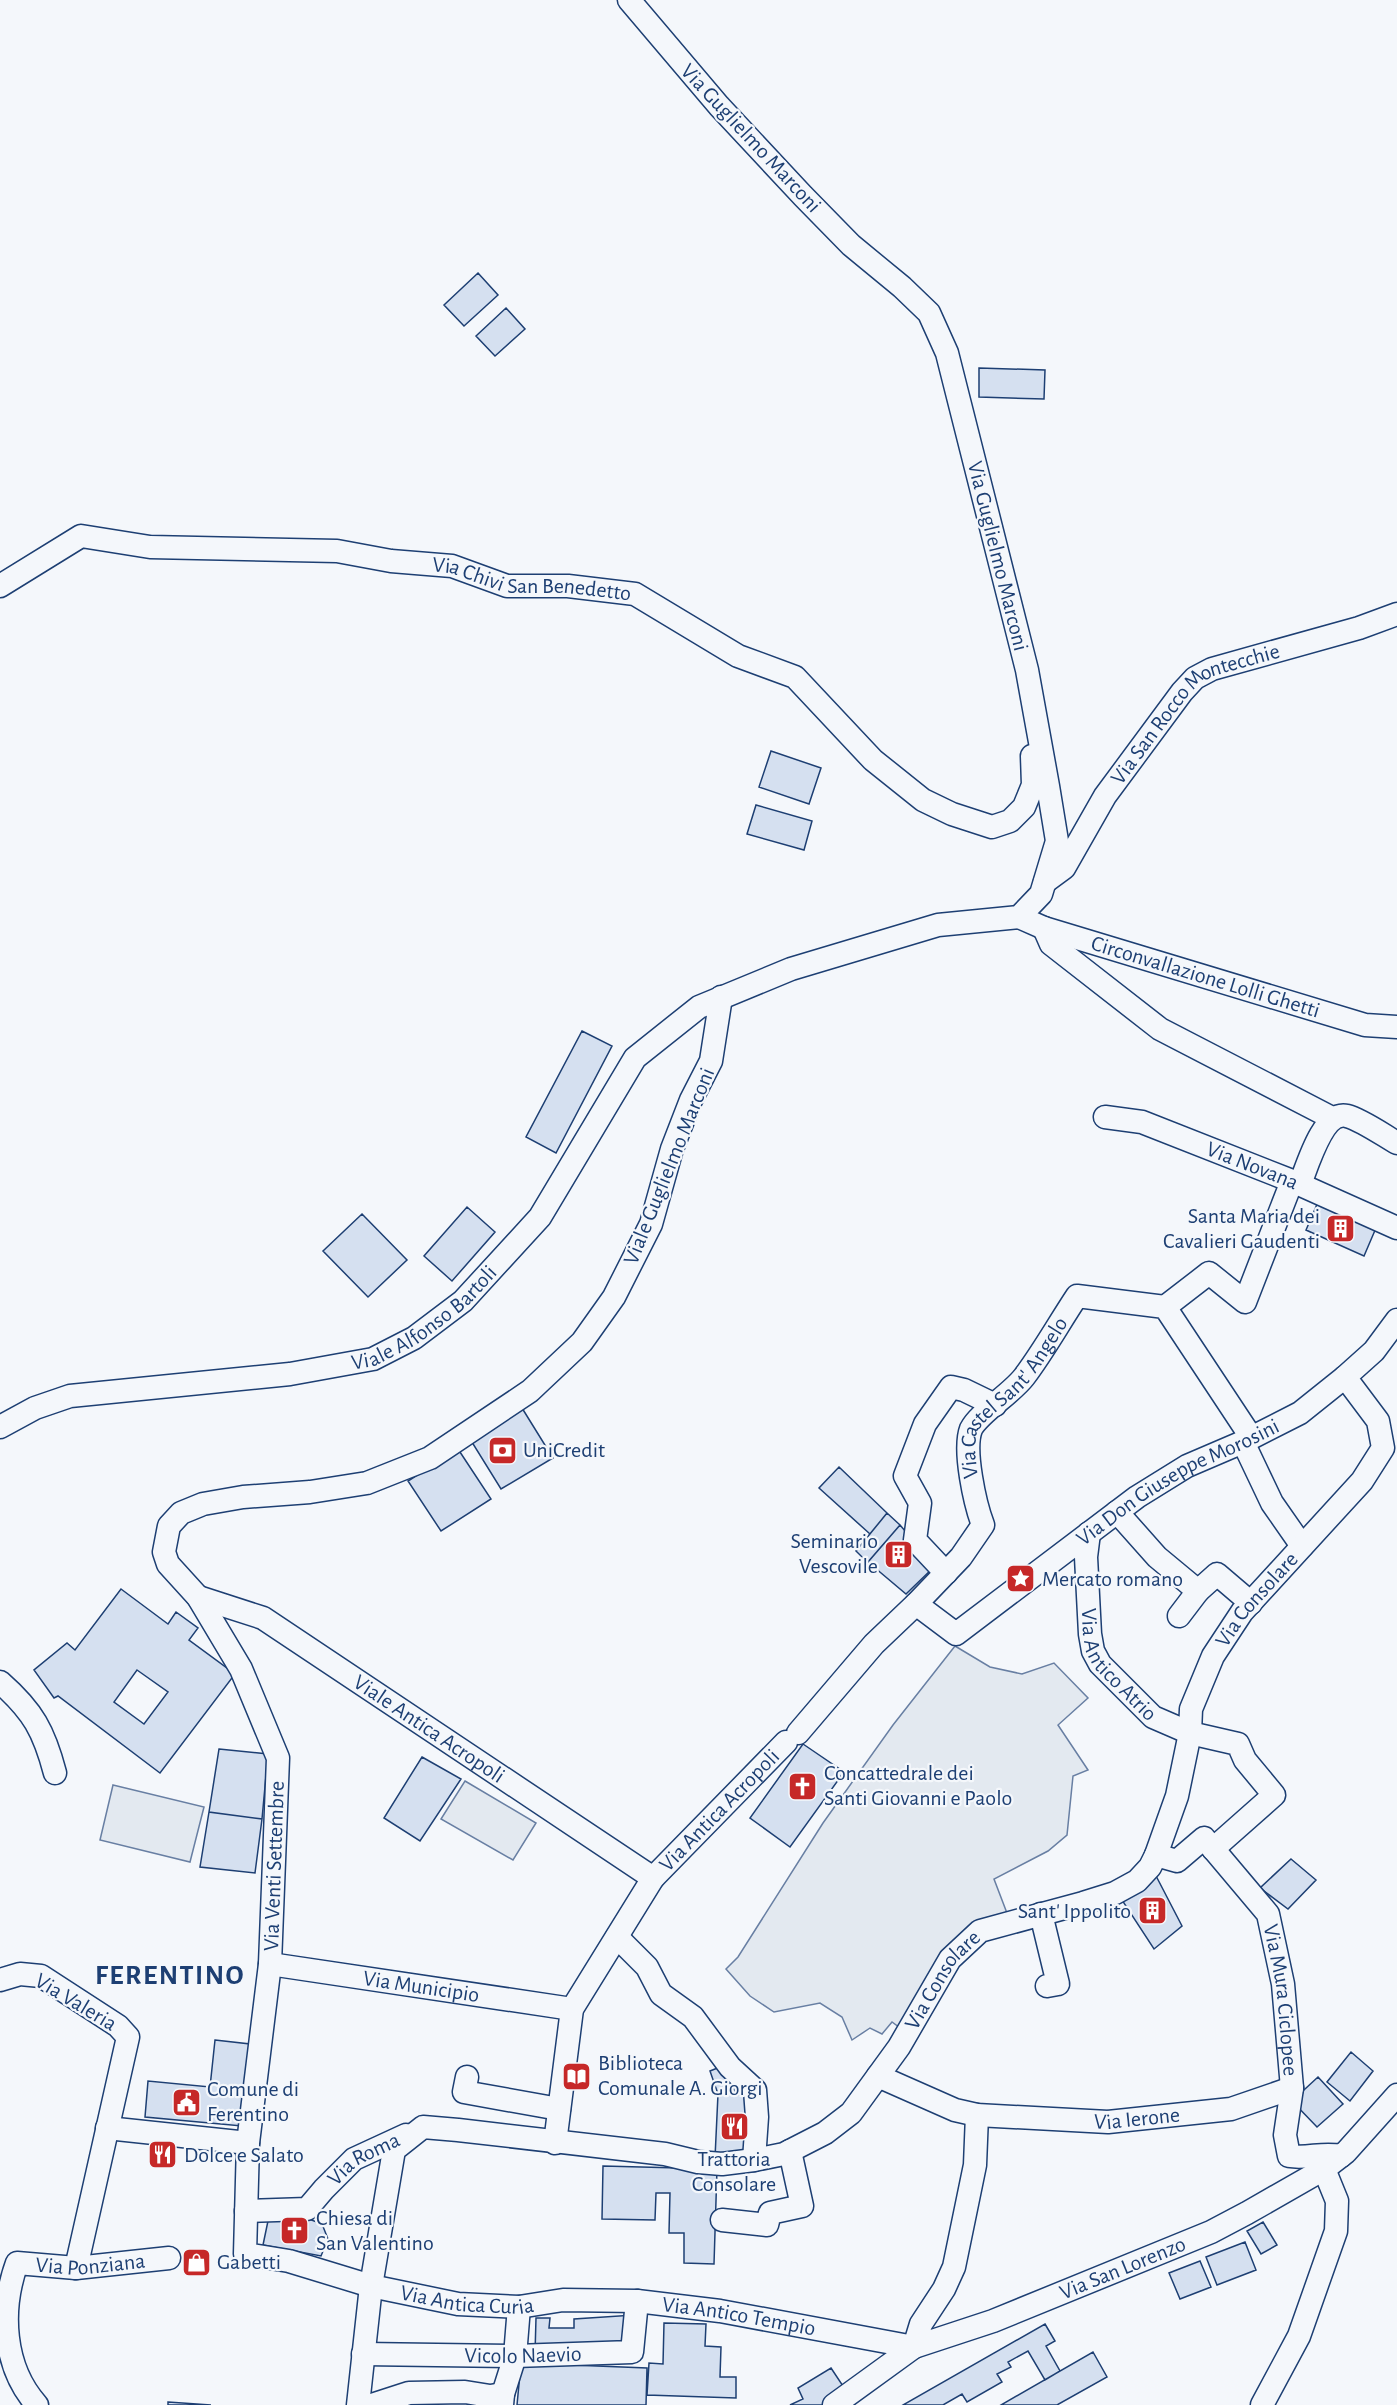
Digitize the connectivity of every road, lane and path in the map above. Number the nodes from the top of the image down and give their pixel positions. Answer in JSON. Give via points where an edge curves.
{"nodes":[{"id":1,"x":629,"y":0,"type":"edge"},
{"id":2,"x":0,"y":586,"type":"edge"},
{"id":3,"x":1397,"y":614,"type":"edge"},
{"id":4,"x":1038,"y":730,"type":"junction"},
{"id":5,"x":1045,"y":882,"type":"junction"},
{"id":6,"x":1019,"y":916,"type":"junction"},
{"id":7,"x":1044,"y":928,"type":"junction"},
{"id":8,"x":721,"y":997,"type":"junction"},
{"id":9,"x":1397,"y":1027,"type":"edge"},
{"id":10,"x":1105,"y":1117,"type":"dead end"},
{"id":11,"x":1332,"y":1118,"type":"junction"},
{"id":12,"x":1397,"y":1143,"type":"edge"},
{"id":13,"x":1296,"y":1182,"type":"junction"},
{"id":14,"x":1397,"y":1228,"type":"edge"},
{"id":15,"x":1166,"y":1307,"type":"junction"},
{"id":16,"x":1397,"y":1320,"type":"edge"},
{"id":17,"x":1345,"y":1377,"type":"junction"},
{"id":18,"x":995,"y":1405,"type":"junction"},
{"id":19,"x":0,"y":1427,"type":"edge"},
{"id":20,"x":1247,"y":1440,"type":"junction"},
{"id":21,"x":1390,"y":1452,"type":"edge"},
{"id":22,"x":1118,"y":1512,"type":"junction"},
{"id":23,"x":181,"y":1513,"type":"joint"},
{"id":24,"x":1089,"y":1533,"type":"junction"},
{"id":25,"x":1302,"y":1546,"type":"junction"},
{"id":26,"x":946,"y":1573,"type":"junction"},
{"id":27,"x":1198,"y":1591,"type":"junction"},
{"id":28,"x":198,"y":1597,"type":"junction"},
{"id":29,"x":1251,"y":1603,"type":"junction"},
{"id":30,"x":916,"y":1604,"type":"junction"},
{"id":31,"x":1179,"y":1616,"type":"dead end"},
{"id":32,"x":873,"y":1644,"type":"joint"},
{"id":33,"x":0,"y":1682,"type":"edge"},
{"id":34,"x":1190,"y":1733,"type":"junction"},
{"id":35,"x":55,"y":1773,"type":"dead end"},
{"id":36,"x":1213,"y":1849,"type":"junction"},
{"id":37,"x":1156,"y":1855,"type":"junction"},
{"id":38,"x":652,"y":1878,"type":"junction"},
{"id":39,"x":1041,"y":1914,"type":"junction"},
{"id":40,"x":617,"y":1937,"type":"junction"},
{"id":41,"x":270,"y":1964,"type":"junction"},
{"id":42,"x":0,"y":1980,"type":"edge"},
{"id":43,"x":1047,"y":1986,"type":"dead end"},
{"id":44,"x":572,"y":2008,"type":"junction"},
{"id":45,"x":878,"y":2076,"type":"junction"},
{"id":46,"x":467,"y":2077,"type":"dead end"},
{"id":47,"x":1292,"y":2088,"type":"junction"},
{"id":48,"x":1397,"y":2095,"type":"edge"},
{"id":49,"x":559,"y":2109,"type":"junction"},
{"id":50,"x":977,"y":2115,"type":"junction"},
{"id":51,"x":423,"y":2127,"type":"junction"},
{"id":52,"x":107,"y":2128,"type":"junction"},
{"id":53,"x":249,"y":2143,"type":"junction"},
{"id":54,"x":555,"y":2143,"type":"junction"},
{"id":55,"x":790,"y":2151,"type":"junction"},
{"id":56,"x":754,"y":2160,"type":"junction"},
{"id":57,"x":1333,"y":2163,"type":"junction"},
{"id":58,"x":246,"y":2211,"type":"junction"},
{"id":59,"x":722,"y":2220,"type":"dead end"},
{"id":60,"x":244,"y":2254,"type":"joint"},
{"id":61,"x":169,"y":2258,"type":"dead end"},
{"id":62,"x":76,"y":2268,"type":"junction"},
{"id":63,"x":5,"y":2282,"type":"edge"},
{"id":64,"x":371,"y":2286,"type":"junction"},
{"id":65,"x":563,"y":2300,"type":"joint"},
{"id":66,"x":637,"y":2301,"type":"junction"},
{"id":67,"x":519,"y":2307,"type":"junction"},
{"id":68,"x":914,"y":2347,"type":"junction"},
{"id":69,"x":363,"y":2354,"type":"junction"},
{"id":70,"x":515,"y":2356,"type":"junction"},
{"id":71,"x":502,"y":2399,"type":"edge"},
{"id":72,"x":37,"y":2405,"type":"edge"},
{"id":73,"x":358,"y":2405,"type":"edge"},
{"id":74,"x":372,"y":2405,"type":"edge"},
{"id":75,"x":834,"y":2405,"type":"edge"},
{"id":76,"x":1262,"y":2405,"type":"edge"}],
"edges":[{"from":1,"to":4,"type":"street","name":"Via Guglielmo Marconi","via":[[719,106],[803,196],[851,245],[929,313],[947,353],[1027,670]]},
{"from":2,"to":4,"type":"street","name":"Via Chivi San Benedetto","via":[[81,536],[150,547],[337,551],[452,566],[507,586],[568,586],[634,594],[738,656],[795,677],[852,740],[899,782],[923,800],[992,827],[1010,821],[1024,807],[1033,785],[1031,740]]},
{"from":3,"to":5,"type":"street","name":"Via San Rocco Montecchie","via":[[1212,669],[1195,678],[1105,796],[1064,868]]},
{"from":4,"to":5,"type":"street","name":"Via Guglielmo Marconi","via":[[1057,841]]},
{"from":5,"to":6,"type":"street","name":"Via Guglielmo Marconi","via":[[1041,894]]},
{"from":6,"to":7,"type":"street","name":"Circonvallazione Lolli Ghetti"},
{"from":6,"to":8,"type":"street","via":[[938,926],[791,969]]},
{"from":7,"to":9,"type":"street","name":"Circonvallazione Lolli Ghetti","via":[[1365,1025]]},
{"from":7,"to":11,"type":"street","via":[[1051,944],[1160,1029]]},
{"from":8,"to":19,"type":"street","name":"Viale Alfonso Bartoli","via":[[699,1006],[635,1058],[540,1216],[463,1301],[414,1338],[373,1359],[290,1374],[70,1396],[35,1408]]},
{"from":8,"to":23,"type":"street","name":"Viale Guglielmo Marconi","via":[[711,1061],[672,1149],[651,1224],[614,1297],[574,1350],[530,1391],[430,1458],[368,1483],[243,1497],[203,1504]]},
{"from":10,"to":13,"type":"street","name":"Via Novana","via":[[1142,1122]]},
{"from":11,"to":12,"type":"street","via":[[1346,1116]]},
{"from":11,"to":13,"type":"street"},
{"from":13,"to":14,"type":"street","name":"Via Novana"},
{"from":13,"to":15,"type":"street","via":[[1245,1302],[1209,1273]]},
{"from":15,"to":18,"type":"street","name":"Via Castel Sant' Angelo","via":[[1077,1296],[1024,1377]]},
{"from":15,"to":20,"type":"street"},
{"from":16,"to":17,"type":"street","via":[[1374,1351]]},
{"from":17,"to":20,"type":"street","name":"Via Don Giuseppe Morosini","via":[[1300,1413]]},
{"from":17,"to":21,"type":"street","name":"Via Consolare","via":[[1378,1421]]},
{"from":18,"to":26,"type":"street","name":"Via Castel Sant' Angelo","via":[[970,1431],[974,1497],[983,1525]]},
{"from":18,"to":26,"type":"street","via":[[951,1387],[925,1424],[905,1476],[920,1503],[915,1540]]},
{"from":20,"to":22,"type":"street","name":"Via Don Giuseppe Morosini","via":[[1187,1466]]},
{"from":20,"to":25,"type":"street","via":[[1272,1503]]},
{"from":21,"to":25,"type":"street","name":"Via Consolare"},
{"from":22,"to":24,"type":"street","name":"Via Don Giuseppe Morosini"},
{"from":22,"to":27,"type":"street","via":[[1157,1557]]},
{"from":23,"to":28,"type":"street","name":"Via Venti Settembre","via":[[169,1526],[164,1552],[168,1564]]},
{"from":24,"to":30,"type":"street","name":"Via Don Giuseppe Morosini","via":[[956,1634]]},
{"from":24,"to":34,"type":"street","name":"Via Antico Atrio","via":[[1086,1557],[1093,1651],[1100,1664],[1153,1717]]},
{"from":25,"to":29,"type":"street","name":"Via Consolare"},
{"from":26,"to":30,"type":"street","name":"Via Castel Sant' Angelo"},
{"from":27,"to":29,"type":"street","via":[[1217,1574]]},
{"from":27,"to":31,"type":"street"},
{"from":28,"to":38,"type":"street","name":"Viale Antica Acropoli","via":[[263,1618]]},
{"from":28,"to":41,"type":"street","name":"Via Venti Settembre","via":[[241,1669],[278,1758]]},
{"from":29,"to":34,"type":"street","name":"Via Consolare","via":[[1213,1656],[1191,1708]]},
{"from":30,"to":32,"type":"street","name":"Via Castel Sant' Angelo"},
{"from":32,"to":38,"type":"street","name":"Via Antica Acropoli","via":[[792,1737]]},
{"from":33,"to":35,"type":"street","via":[[35,1718]]},
{"from":34,"to":36,"type":"street","name":"Via Antico Atrio","via":[[1238,1744],[1245,1760],[1274,1794]]},
{"from":34,"to":37,"type":"street","name":"Via Consolare","via":[[1177,1796]]},
{"from":36,"to":37,"type":"street","via":[[1204,1838],[1177,1861]]},
{"from":36,"to":47,"type":"street","name":"Via Mura Ciclopee","via":[[1268,1914],[1284,1984]]},
{"from":37,"to":39,"type":"street","name":"Via Consolare","via":[[1137,1881],[1115,1893]]},
{"from":38,"to":40,"type":"street","name":"Via Antica Acropoli"},
{"from":39,"to":43,"type":"street","via":[[1058,1984]]},
{"from":39,"to":45,"type":"street","name":"Via Consolare","via":[[980,1931],[964,1944],[950,1959]]},
{"from":40,"to":44,"type":"street","name":"Via Antica Acropoli"},
{"from":40,"to":56,"type":"street","via":[[647,1967],[661,1994],[693,2016],[730,2067],[755,2090]]},
{"from":41,"to":44,"type":"street","name":"Via Municipio"},
{"from":41,"to":53,"type":"street","name":"Via Venti Settembre"},
{"from":42,"to":52,"type":"street","name":"Via Valeria","via":[[20,1974],[41,1976],[125,2032],[128,2037]]},
{"from":44,"to":49,"type":"street"},
{"from":45,"to":50,"type":"street","name":"Via Ierone"},
{"from":45,"to":55,"type":"street","name":"Via Consolare","via":[[851,2113],[825,2133]]},
{"from":46,"to":49,"type":"street","via":[[464,2092]]},
{"from":47,"to":50,"type":"street","name":"Via Ierone","via":[[1231,2109],[1146,2119],[1108,2122]]},
{"from":47,"to":57,"type":"street","name":"Via Mura Ciclopee","via":[[1286,2135],[1289,2156],[1303,2158],[1327,2153]]},
{"from":48,"to":57,"type":"street"},
{"from":49,"to":54,"type":"street"},
{"from":50,"to":68,"type":"street","via":[[975,2165],[954,2267],[921,2324]]},
{"from":51,"to":54,"type":"street","name":"Via Consolare"},
{"from":51,"to":58,"type":"street","name":"Via Roma","via":[[354,2159],[307,2209]]},
{"from":51,"to":64,"type":"street","via":[[394,2150]]},
{"from":52,"to":53,"type":"street"},
{"from":52,"to":62,"type":"street"},
{"from":53,"to":58,"type":"street","name":"Via Venti Settembre"},
{"from":54,"to":56,"type":"street","name":"Via Consolare","via":[[665,2154],[698,2162]]},
{"from":55,"to":56,"type":"street","name":"Via Consolare"},
{"from":55,"to":59,"type":"street","via":[[802,2206],[770,2213],[767,2225]]},
{"from":57,"to":68,"type":"street","name":"Via San Lorenzo","via":[[1211,2232],[993,2321]]},
{"from":57,"to":76,"type":"street","via":[[1336,2231],[1299,2336]]},
{"from":58,"to":60,"type":"street","name":"Via Venti Settembre"},
{"from":60,"to":64,"type":"street","name":"Via Antica Curia","via":[[289,2261]]},
{"from":61,"to":62,"type":"street","name":"Via Ponziana"},
{"from":62,"to":63,"type":"street","name":"Via Ponziana","via":[[17,2263]]},
{"from":63,"to":72,"type":"street","name":"Via Ponziana","via":[[8,2343],[14,2367],[25,2391]]},
{"from":64,"to":67,"type":"street","name":"Via Antica Curia","via":[[458,2304]]},
{"from":64,"to":69,"type":"street"},
{"from":65,"to":66,"type":"street","name":"Via Antico Tempio"},
{"from":65,"to":67,"type":"street","name":"Via Antica Curia"},
{"from":66,"to":68,"type":"street","name":"Via Antico Tempio","via":[[720,2311]]},
{"from":66,"to":70,"type":"street","name":"Vicolo Naevio","via":[[632,2352]]},
{"from":67,"to":70,"type":"street"},
{"from":68,"to":75,"type":"street"},
{"from":69,"to":70,"type":"street","name":"Vicolo Naevio"},
{"from":69,"to":73,"type":"street"},
{"from":70,"to":71,"type":"street"},
{"from":71,"to":74,"type":"street","via":[[465,2392],[409,2393]]}]}
